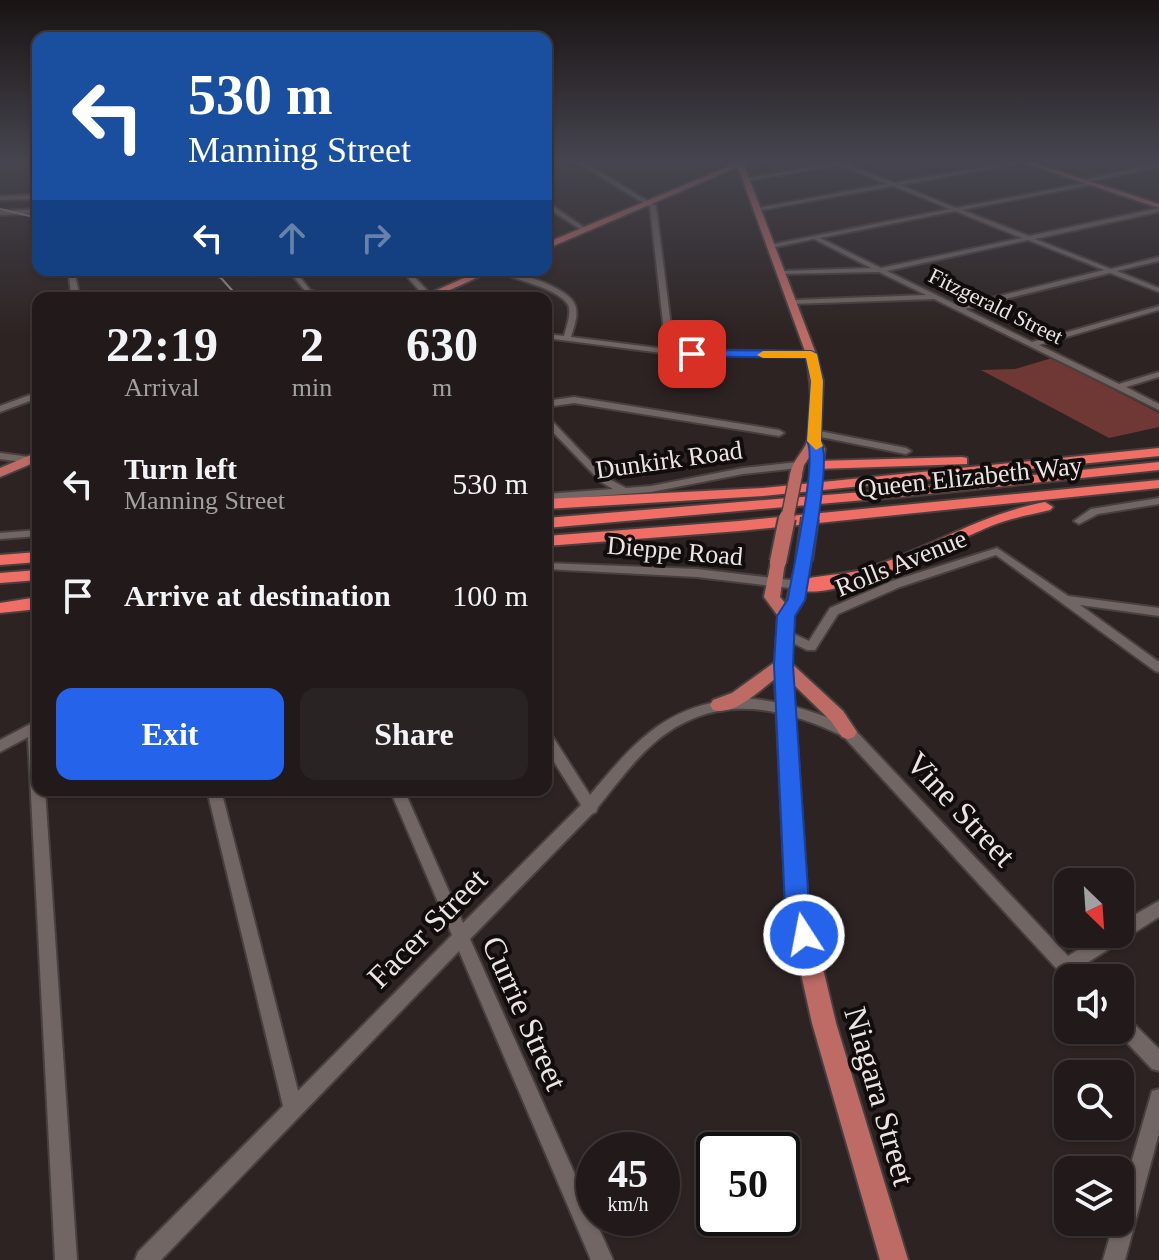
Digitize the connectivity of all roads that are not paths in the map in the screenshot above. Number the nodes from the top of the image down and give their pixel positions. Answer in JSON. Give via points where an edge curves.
{"nodes":[{"id":1,"x":567,"y":219,"type":"edge"},
{"id":2,"x":611,"y":219,"type":"edge"},
{"id":3,"x":653,"y":219,"type":"edge"},
{"id":4,"x":760,"y":219,"type":"edge"},
{"id":5,"x":915,"y":219,"type":"edge"},
{"id":6,"x":980,"y":219,"type":"edge"},
{"id":7,"x":1114,"y":219,"type":"edge"},
{"id":8,"x":585,"y":230,"type":"junction"},
{"id":9,"x":817,"y":239,"type":"junction"},
{"id":10,"x":1030,"y":239,"type":"junction"},
{"id":11,"x":552,"y":244,"type":"edge"},
{"id":12,"x":771,"y":246,"type":"junction"},
{"id":13,"x":1159,"y":259,"type":"edge"},
{"id":14,"x":882,"y":270,"type":"junction"},
{"id":15,"x":1112,"y":271,"type":"junction"},
{"id":16,"x":782,"y":273,"type":"junction"},
{"id":17,"x":296,"y":276,"type":"edge"},
{"id":18,"x":409,"y":276,"type":"edge"},
{"id":19,"x":476,"y":276,"type":"edge"},
{"id":20,"x":514,"y":276,"type":"edge"},
{"id":21,"x":1159,"y":290,"type":"edge"},
{"id":22,"x":311,"y":292,"type":"edge"},
{"id":23,"x":424,"y":292,"type":"edge"},
{"id":24,"x":439,"y":292,"type":"edge"},
{"id":25,"x":936,"y":297,"type":"junction"},
{"id":26,"x":794,"y":302,"type":"junction"},
{"id":27,"x":959,"y":308,"type":"junction"},
{"id":28,"x":1159,"y":308,"type":"edge"},
{"id":29,"x":552,"y":337,"type":"edge"},
{"id":30,"x":567,"y":339,"type":"junction"},
{"id":31,"x":1033,"y":344,"type":"junction"},
{"id":32,"x":670,"y":352,"type":"junction"},
{"id":33,"x":811,"y":354,"type":"junction"},
{"id":34,"x":1159,"y":374,"type":"edge"},
{"id":35,"x":1119,"y":387,"type":"junction"},
{"id":36,"x":32,"y":397,"type":"edge"},
{"id":37,"x":552,"y":403,"type":"edge"},
{"id":38,"x":1159,"y":407,"type":"edge"},
{"id":39,"x":0,"y":409,"type":"edge"},
{"id":40,"x":552,"y":426,"type":"edge"},
{"id":41,"x":779,"y":433,"type":"dead end"},
{"id":42,"x":814,"y":437,"type":"junction"},
{"id":43,"x":906,"y":451,"type":"dead end"},
{"id":44,"x":1159,"y":452,"type":"edge"},
{"id":45,"x":0,"y":456,"type":"edge"},
{"id":46,"x":1119,"y":456,"type":"junction"},
{"id":47,"x":32,"y":458,"type":"edge"},
{"id":48,"x":32,"y":459,"type":"edge"},
{"id":49,"x":1159,"y":466,"type":"edge"},
{"id":50,"x":593,"y":469,"type":"junction"},
{"id":51,"x":797,"y":470,"type":"junction"},
{"id":52,"x":816,"y":470,"type":"junction"},
{"id":53,"x":643,"y":472,"type":"dead end"},
{"id":54,"x":0,"y":473,"type":"edge"},
{"id":55,"x":1159,"y":484,"type":"edge"},
{"id":56,"x":628,"y":491,"type":"junction"},
{"id":57,"x":1159,"y":491,"type":"edge"},
{"id":58,"x":583,"y":494,"type":"junction"},
{"id":59,"x":552,"y":497,"type":"edge"},
{"id":60,"x":1159,"y":501,"type":"edge"},
{"id":61,"x":552,"y":504,"type":"edge"},
{"id":62,"x":1079,"y":521,"type":"dead end"},
{"id":63,"x":552,"y":522,"type":"edge"},
{"id":64,"x":661,"y":532,"type":"junction"},
{"id":65,"x":32,"y":533,"type":"edge"},
{"id":66,"x":0,"y":536,"type":"edge"},
{"id":67,"x":552,"y":541,"type":"edge"},
{"id":68,"x":552,"y":547,"type":"edge"},
{"id":69,"x":32,"y":557,"type":"edge"},
{"id":70,"x":0,"y":560,"type":"edge"},
{"id":71,"x":552,"y":566,"type":"edge"},
{"id":72,"x":32,"y":575,"type":"edge"},
{"id":73,"x":0,"y":578,"type":"edge"},
{"id":74,"x":774,"y":583,"type":"junction"},
{"id":75,"x":799,"y":585,"type":"junction"},
{"id":76,"x":1065,"y":600,"type":"junction"},
{"id":77,"x":32,"y":605,"type":"edge"},
{"id":78,"x":2,"y":608,"type":"edge"},
{"id":79,"x":1159,"y":612,"type":"edge"},
{"id":80,"x":786,"y":616,"type":"junction"},
{"id":81,"x":785,"y":634,"type":"junction"},
{"id":82,"x":783,"y":665,"type":"junction"},
{"id":83,"x":1159,"y":668,"type":"edge"},
{"id":84,"x":719,"y":705,"type":"junction"},
{"id":85,"x":784,"y":708,"type":"junction"},
{"id":86,"x":32,"y":728,"type":"edge"},
{"id":87,"x":848,"y":732,"type":"junction"},
{"id":88,"x":0,"y":747,"type":"edge"},
{"id":89,"x":552,"y":747,"type":"edge"},
{"id":90,"x":40,"y":796,"type":"edge"},
{"id":91,"x":215,"y":796,"type":"edge"},
{"id":92,"x":400,"y":796,"type":"edge"},
{"id":93,"x":591,"y":808,"type":"junction"},
{"id":94,"x":1159,"y":908,"type":"edge"},
{"id":95,"x":1134,"y":924,"type":"edge"},
{"id":96,"x":459,"y":937,"type":"junction"},
{"id":97,"x":1101,"y":948,"type":"edge"},
{"id":98,"x":1065,"y":964,"type":"edge"},
{"id":99,"x":1082,"y":964,"type":"edge"},
{"id":100,"x":1134,"y":1036,"type":"edge"},
{"id":101,"x":1159,"y":1062,"type":"edge"},
{"id":102,"x":1159,"y":1098,"type":"edge"},
{"id":103,"x":293,"y":1107,"type":"junction"},
{"id":104,"x":66,"y":1260,"type":"edge"},
{"id":105,"x":146,"y":1260,"type":"edge"},
{"id":106,"x":602,"y":1260,"type":"edge"},
{"id":107,"x":894,"y":1260,"type":"edge"},
{"id":108,"x":1114,"y":1260,"type":"edge"}],
"edges":[{"from":1,"to":8,"type":"street"},
{"from":2,"to":8,"type":"main road"},
{"from":3,"to":32,"type":"street"},
{"from":4,"to":12,"type":"main road","name":"Niagara Street"},
{"from":5,"to":9,"type":"street"},
{"from":6,"to":10,"type":"street"},
{"from":7,"to":10,"type":"street"},
{"from":8,"to":11,"type":"main road"},
{"from":9,"to":12,"type":"street"},
{"from":9,"to":14,"type":"street","name":"Fitzgerald Street"},
{"from":10,"to":14,"type":"street"},
{"from":10,"to":15,"type":"street"},
{"from":12,"to":16,"type":"main road","name":"Niagara Street"},
{"from":13,"to":15,"type":"street"},
{"from":14,"to":16,"type":"street"},
{"from":14,"to":25,"type":"street","name":"Fitzgerald Street"},
{"from":15,"to":21,"type":"street"},
{"from":15,"to":27,"type":"street"},
{"from":16,"to":26,"type":"main road","name":"Niagara Street"},
{"from":17,"to":22,"type":"street"},
{"from":18,"to":23,"type":"street"},
{"from":19,"to":24,"type":"main road"},
{"from":20,"to":30,"type":"street","via":[[569,301]]},
{"from":25,"to":26,"type":"street"},
{"from":25,"to":27,"type":"street","name":"Fitzgerald Street"},
{"from":26,"to":33,"type":"main road","name":"Niagara Street"},
{"from":27,"to":31,"type":"street","name":"Fitzgerald Street"},
{"from":28,"to":31,"type":"street"},
{"from":29,"to":30,"type":"street"},
{"from":30,"to":32,"type":"street"},
{"from":31,"to":35,"type":"street","name":"Fitzgerald Street"},
{"from":32,"to":33,"type":"street"},
{"from":33,"to":42,"type":"main road","name":"Niagara Street","via":[[817,381]]},
{"from":34,"to":35,"type":"street"},
{"from":35,"to":38,"type":"street","name":"Fitzgerald Street"},
{"from":36,"to":39,"type":"street"},
{"from":37,"to":41,"type":"street","via":[[574,400]]},
{"from":40,"to":50,"type":"street"},
{"from":42,"to":43,"type":"street"},
{"from":42,"to":51,"type":"main road"},
{"from":42,"to":52,"type":"main road","name":"Niagara Street","via":[[819,449]]},
{"from":44,"to":46,"type":"highway"},
{"from":45,"to":47,"type":"street"},
{"from":46,"to":52,"type":"highway"},
{"from":46,"to":61,"type":"highway","via":[[763,492]]},
{"from":48,"to":54,"type":"main road"},
{"from":49,"to":63,"type":"highway","name":"Queen Elizabeth Way"},
{"from":50,"to":53,"type":"street"},
{"from":50,"to":56,"type":"street"},
{"from":50,"to":58,"type":"street","via":[[593,484]]},
{"from":51,"to":52,"type":"main road"},
{"from":51,"to":56,"type":"street","name":"Dunkirk Road"},
{"from":51,"to":74,"type":"main road","bridge":true},
{"from":52,"to":75,"type":"main road","name":"Niagara Street","bridge":true},
{"from":55,"to":64,"type":"highway","name":"Queen Elizabeth Way"},
{"from":56,"to":58,"type":"street","name":"Dunkirk Road"},
{"from":57,"to":75,"type":"highway","via":[[1006,515],[865,576]]},
{"from":58,"to":59,"type":"street","name":"Dunkirk Road"},
{"from":60,"to":62,"type":"street","via":[[1095,511]]},
{"from":64,"to":67,"type":"highway","name":"Queen Elizabeth Way"},
{"from":64,"to":68,"type":"highway"},
{"from":65,"to":66,"type":"street"},
{"from":69,"to":70,"type":"highway"},
{"from":71,"to":74,"type":"street","name":"Dieppe Road","via":[[697,573]]},
{"from":72,"to":73,"type":"highway"},
{"from":74,"to":75,"type":"street","name":"Dieppe Road"},
{"from":74,"to":80,"type":"main road","name":"Niagara Street","via":[[772,597]]},
{"from":75,"to":80,"type":"main road","name":"Niagara Street"},
{"from":76,"to":79,"type":"street"},
{"from":76,"to":81,"type":"street","name":"Rolls Avenue","via":[[997,551],[834,611],[811,647]]},
{"from":76,"to":83,"type":"street","name":"Rolls Avenue"},
{"from":77,"to":78,"type":"highway"},
{"from":80,"to":81,"type":"main road","name":"Niagara Street"},
{"from":81,"to":82,"type":"main road","name":"Niagara Street"},
{"from":82,"to":84,"type":"main road","via":[[738,698]]},
{"from":82,"to":85,"type":"main road","name":"Niagara Street"},
{"from":82,"to":87,"type":"main road","via":[[823,700]]},
{"from":84,"to":85,"type":"street","name":"Facer Street","via":[[754,701]]},
{"from":84,"to":93,"type":"street","name":"Facer Street","via":[[681,717],[655,734]]},
{"from":85,"to":87,"type":"street","name":"Vine Street"},
{"from":85,"to":107,"type":"main road","name":"Niagara Street","via":[[797,906],[824,1023]]},
{"from":86,"to":88,"type":"street"},
{"from":87,"to":98,"type":"street","name":"Vine Street"},
{"from":89,"to":93,"type":"street"},
{"from":90,"to":104,"type":"street"},
{"from":91,"to":103,"type":"street"},
{"from":92,"to":96,"type":"street","name":"Currie Street"},
{"from":93,"to":96,"type":"street","name":"Facer Street"},
{"from":94,"to":95,"type":"street"},
{"from":96,"to":103,"type":"street","name":"Facer Street"},
{"from":96,"to":106,"type":"street","name":"Currie Street"},
{"from":97,"to":99,"type":"street"},
{"from":100,"to":101,"type":"street"},
{"from":102,"to":108,"type":"street"},
{"from":103,"to":105,"type":"street","name":"Facer Street"}]}
